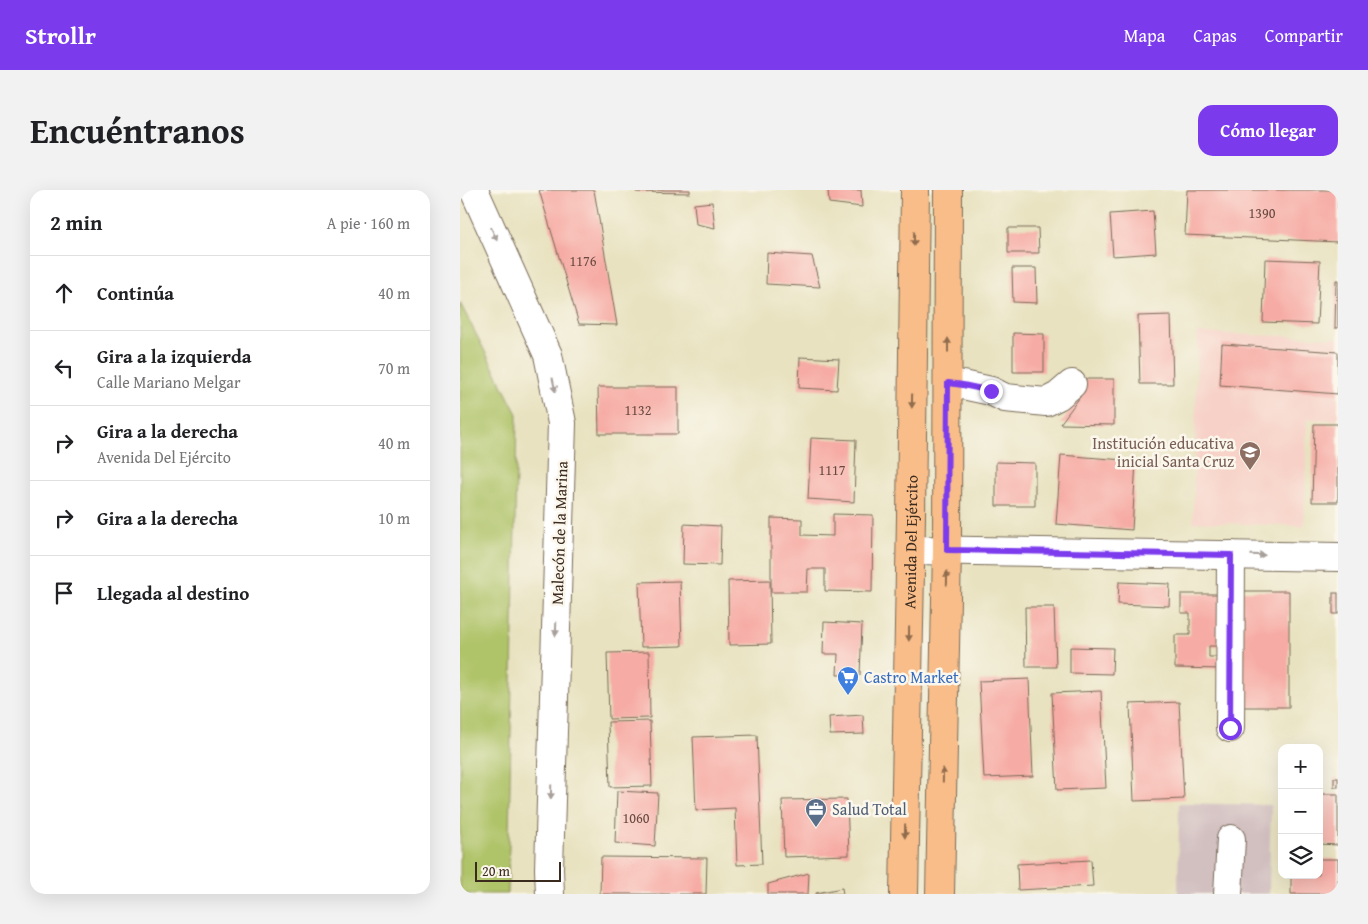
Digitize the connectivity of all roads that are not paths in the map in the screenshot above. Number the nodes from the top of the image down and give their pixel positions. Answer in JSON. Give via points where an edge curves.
{"nodes":[{"id":1,"x":474,"y":190,"type":"edge"},
{"id":2,"x":914,"y":190,"type":"edge"},
{"id":3,"x":948,"y":190,"type":"edge"},
{"id":4,"x":948,"y":383,"type":"junction"},
{"id":5,"x":1072,"y":384,"type":"dead end"},
{"id":6,"x":910,"y":550,"type":"junction"},
{"id":7,"x":947,"y":550,"type":"junction"},
{"id":8,"x":1231,"y":555,"type":"junction"},
{"id":9,"x":1338,"y":556,"type":"edge"},
{"id":10,"x":1230,"y":728,"type":"dead end"},
{"id":11,"x":1231,"y":838,"type":"dead end"},
{"id":12,"x":550,"y":894,"type":"edge"},
{"id":13,"x":904,"y":894,"type":"edge"},
{"id":14,"x":940,"y":894,"type":"edge"},
{"id":15,"x":1228,"y":894,"type":"edge"}],
"edges":[{"from":1,"to":12,"type":"street","name":"Malecón de la Marina","one_way":true,"via":[[548,355],[562,423]]},
{"from":2,"to":6,"type":"main road","name":"Avenida Del Ejército","one_way":true},
{"from":4,"to":3,"type":"main road","one_way":true},
{"from":4,"to":5,"type":"street","via":[[991,391],[1005,398],[1046,402]]},
{"from":4,"to":7,"type":"main road"},
{"from":6,"to":7,"type":"street"},
{"from":6,"to":13,"type":"main road","name":"Avenida Del Ejército","one_way":true},
{"from":7,"to":8,"type":"street"},
{"from":14,"to":7,"type":"main road","one_way":true},
{"from":8,"to":9,"type":"street","one_way":true},
{"from":8,"to":10,"type":"street"},
{"from":11,"to":15,"type":"street"}]}
